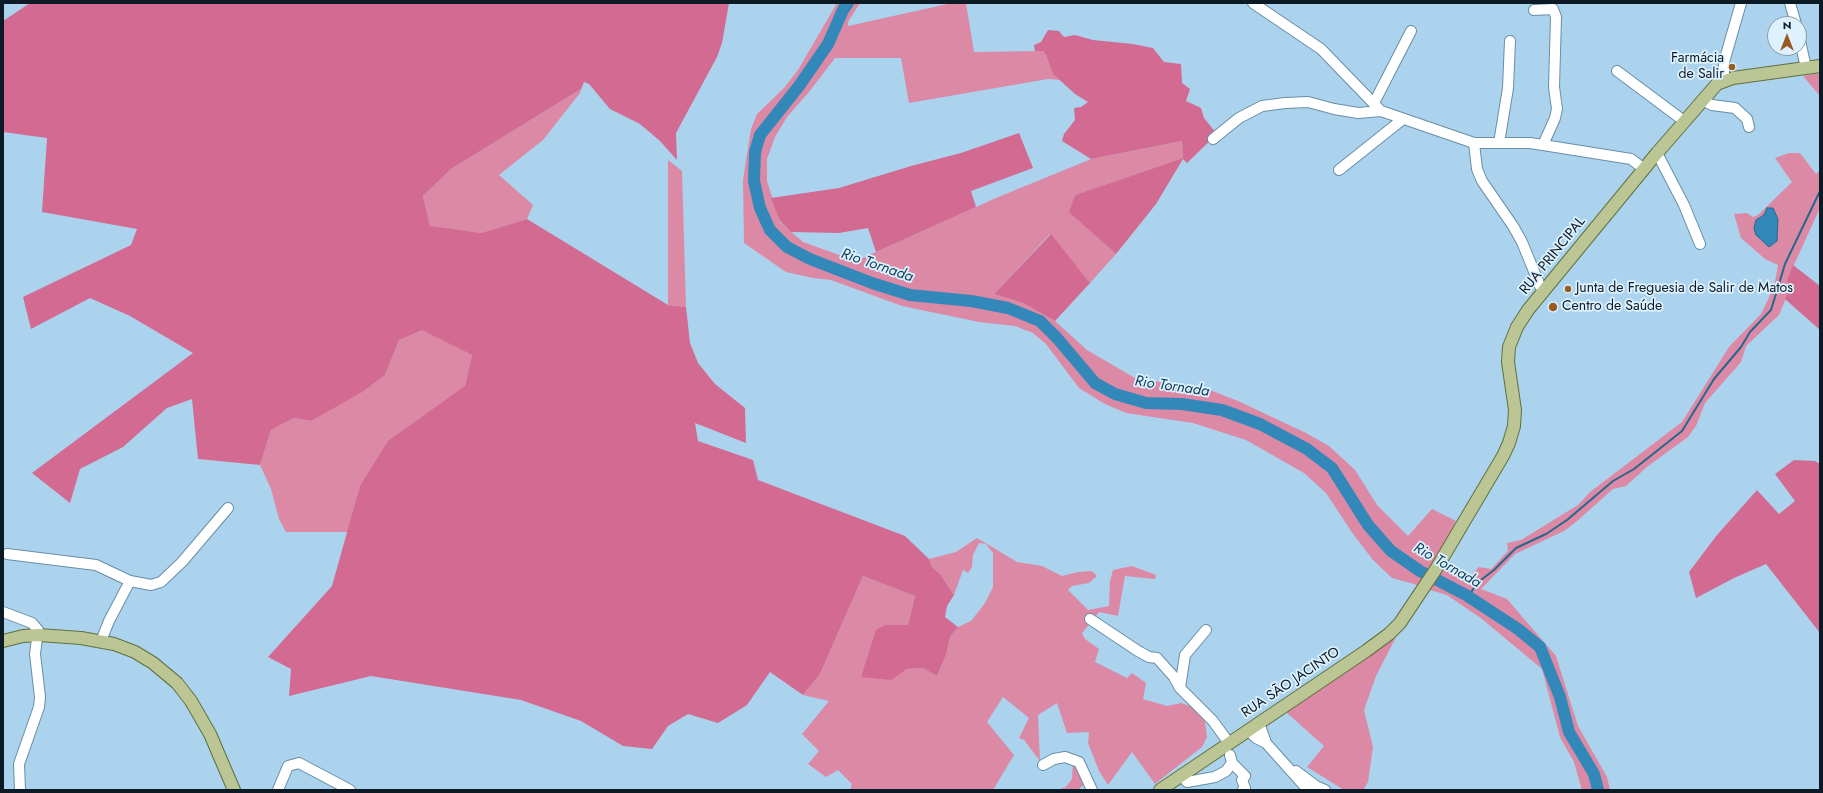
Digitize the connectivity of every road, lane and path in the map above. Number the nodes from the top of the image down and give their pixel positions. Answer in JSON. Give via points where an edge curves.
{"nodes":[{"id":1,"x":1253,"y":3,"type":"edge"},
{"id":2,"x":1742,"y":3,"type":"edge"},
{"id":3,"x":1790,"y":3,"type":"edge"},
{"id":4,"x":1534,"y":10,"type":"dead end"},
{"id":5,"x":1794,"y":16,"type":"edge"},
{"id":6,"x":1411,"y":31,"type":"dead end"},
{"id":7,"x":1510,"y":41,"type":"dead end"},
{"id":8,"x":1803,"y":56,"type":"edge"},
{"id":9,"x":1820,"y":66,"type":"edge"},
{"id":10,"x":1806,"y":68,"type":"junction"},
{"id":11,"x":1617,"y":71,"type":"dead end"},
{"id":12,"x":1724,"y":80,"type":"junction"},
{"id":13,"x":1702,"y":100,"type":"junction"},
{"id":14,"x":1374,"y":103,"type":"junction"},
{"id":15,"x":1381,"y":111,"type":"junction"},
{"id":16,"x":1403,"y":119,"type":"junction"},
{"id":17,"x":1684,"y":121,"type":"junction"},
{"id":18,"x":1749,"y":127,"type":"dead end"},
{"id":19,"x":1213,"y":138,"type":"dead end"},
{"id":20,"x":1474,"y":143,"type":"junction"},
{"id":21,"x":1498,"y":143,"type":"junction"},
{"id":22,"x":1543,"y":145,"type":"junction"},
{"id":23,"x":1657,"y":153,"type":"junction"},
{"id":24,"x":1644,"y":169,"type":"junction"},
{"id":25,"x":1339,"y":170,"type":"dead end"},
{"id":26,"x":1700,"y":244,"type":"dead end"},
{"id":27,"x":1544,"y":290,"type":"junction"},
{"id":28,"x":228,"y":508,"type":"dead end"},
{"id":29,"x":7,"y":554,"type":"dead end"},
{"id":30,"x":130,"y":581,"type":"junction"},
{"id":31,"x":1424,"y":587,"type":"joint"},
{"id":32,"x":3,"y":612,"type":"edge"},
{"id":33,"x":1090,"y":619,"type":"dead end"},
{"id":34,"x":1206,"y":630,"type":"dead end"},
{"id":35,"x":39,"y":635,"type":"junction"},
{"id":36,"x":3,"y":641,"type":"edge"},
{"id":37,"x":100,"y":641,"type":"junction"},
{"id":38,"x":1180,"y":688,"type":"junction"},
{"id":39,"x":1258,"y":723,"type":"junction"},
{"id":40,"x":1248,"y":730,"type":"junction"},
{"id":41,"x":1266,"y":743,"type":"junction"},
{"id":42,"x":1230,"y":754,"type":"junction"},
{"id":43,"x":1043,"y":765,"type":"dead end"},
{"id":44,"x":1291,"y":771,"type":"junction"},
{"id":45,"x":1181,"y":775,"type":"junction"},
{"id":46,"x":20,"y":790,"type":"edge"},
{"id":47,"x":234,"y":790,"type":"edge"},
{"id":48,"x":278,"y":790,"type":"edge"},
{"id":49,"x":350,"y":790,"type":"edge"},
{"id":50,"x":1092,"y":790,"type":"edge"},
{"id":51,"x":1160,"y":790,"type":"edge"},
{"id":52,"x":1243,"y":790,"type":"edge"},
{"id":53,"x":1308,"y":790,"type":"edge"},
{"id":54,"x":1325,"y":790,"type":"edge"}],
"edges":[{"from":1,"to":14,"type":"street","via":[[1321,49]]},
{"from":2,"to":12,"type":"street","via":[[1724,62]]},
{"from":3,"to":5,"type":"street"},
{"from":4,"to":22,"type":"street","via":[[1553,9],[1556,17],[1554,87],[1557,109]]},
{"from":6,"to":14,"type":"street"},
{"from":7,"to":21,"type":"street","via":[[1508,88]]},
{"from":8,"to":10,"type":"street"},
{"from":9,"to":10,"type":"main road"},
{"from":10,"to":12,"type":"main road"},
{"from":11,"to":17,"type":"street"},
{"from":12,"to":13,"type":"main road","name":"RUA PRINCIPAL"},
{"from":13,"to":17,"type":"main road","name":"RUA PRINCIPAL"},
{"from":13,"to":18,"type":"street","via":[[1708,104],[1735,108],[1747,119]]},
{"from":14,"to":15,"type":"street"},
{"from":15,"to":16,"type":"street"},
{"from":15,"to":19,"type":"street","via":[[1358,113],[1334,110],[1308,102],[1285,102],[1262,106],[1239,118]]},
{"from":16,"to":20,"type":"street"},
{"from":16,"to":25,"type":"street"},
{"from":17,"to":23,"type":"main road","name":"RUA PRINCIPAL"},
{"from":20,"to":21,"type":"street"},
{"from":20,"to":27,"type":"street","via":[[1477,169],[1482,181],[1513,226]]},
{"from":21,"to":22,"type":"street"},
{"from":22,"to":24,"type":"street","via":[[1631,159]]},
{"from":23,"to":24,"type":"main road","name":"RUA PRINCIPAL"},
{"from":23,"to":26,"type":"street","via":[[1684,205]]},
{"from":24,"to":27,"type":"main road","name":"RUA PRINCIPAL"},
{"from":27,"to":31,"type":"main road","name":"RUA PRINCIPAL","via":[[1517,326],[1509,347],[1508,362],[1515,410],[1509,443]]},
{"from":28,"to":30,"type":"street","via":[[182,562],[161,582],[150,585]]},
{"from":29,"to":30,"type":"street","via":[[96,565]]},
{"from":30,"to":37,"type":"street"},
{"from":31,"to":39,"type":"main road","name":"RUA SÃO JACINTO","via":[[1400,623],[1389,634]]},
{"from":32,"to":35,"type":"street","via":[[32,623]]},
{"from":33,"to":38,"type":"street","via":[[1138,651],[1149,657],[1158,658]]},
{"from":34,"to":38,"type":"street","via":[[1185,655]]},
{"from":35,"to":36,"type":"main road"},
{"from":35,"to":37,"type":"main road"},
{"from":35,"to":46,"type":"street","via":[[34,654],[39,707],[19,764]]},
{"from":37,"to":47,"type":"main road","via":[[135,652],[177,683],[204,722]]},
{"from":38,"to":42,"type":"street","via":[[1212,721]]},
{"from":39,"to":40,"type":"main road","name":"RUA SÃO JACINTO"},
{"from":39,"to":41,"type":"street"},
{"from":40,"to":41,"type":"street"},
{"from":40,"to":42,"type":"main road","name":"RUA SÃO JACINTO"},
{"from":41,"to":44,"type":"street"},
{"from":42,"to":45,"type":"main road","name":"RUA SÃO JACINTO"},
{"from":42,"to":45,"type":"street","via":[[1226,771],[1215,777],[1187,782]]},
{"from":42,"to":52,"type":"street","via":[[1245,776],[1242,780],[1245,788]]},
{"from":43,"to":50,"type":"street","via":[[1065,757],[1079,762]]},
{"from":44,"to":53,"type":"street"},
{"from":44,"to":54,"type":"street","via":[[1299,772]]},
{"from":45,"to":51,"type":"main road","name":"RUA SÃO JACINTO"},
{"from":48,"to":49,"type":"street","via":[[288,766],[298,762]]}]}
